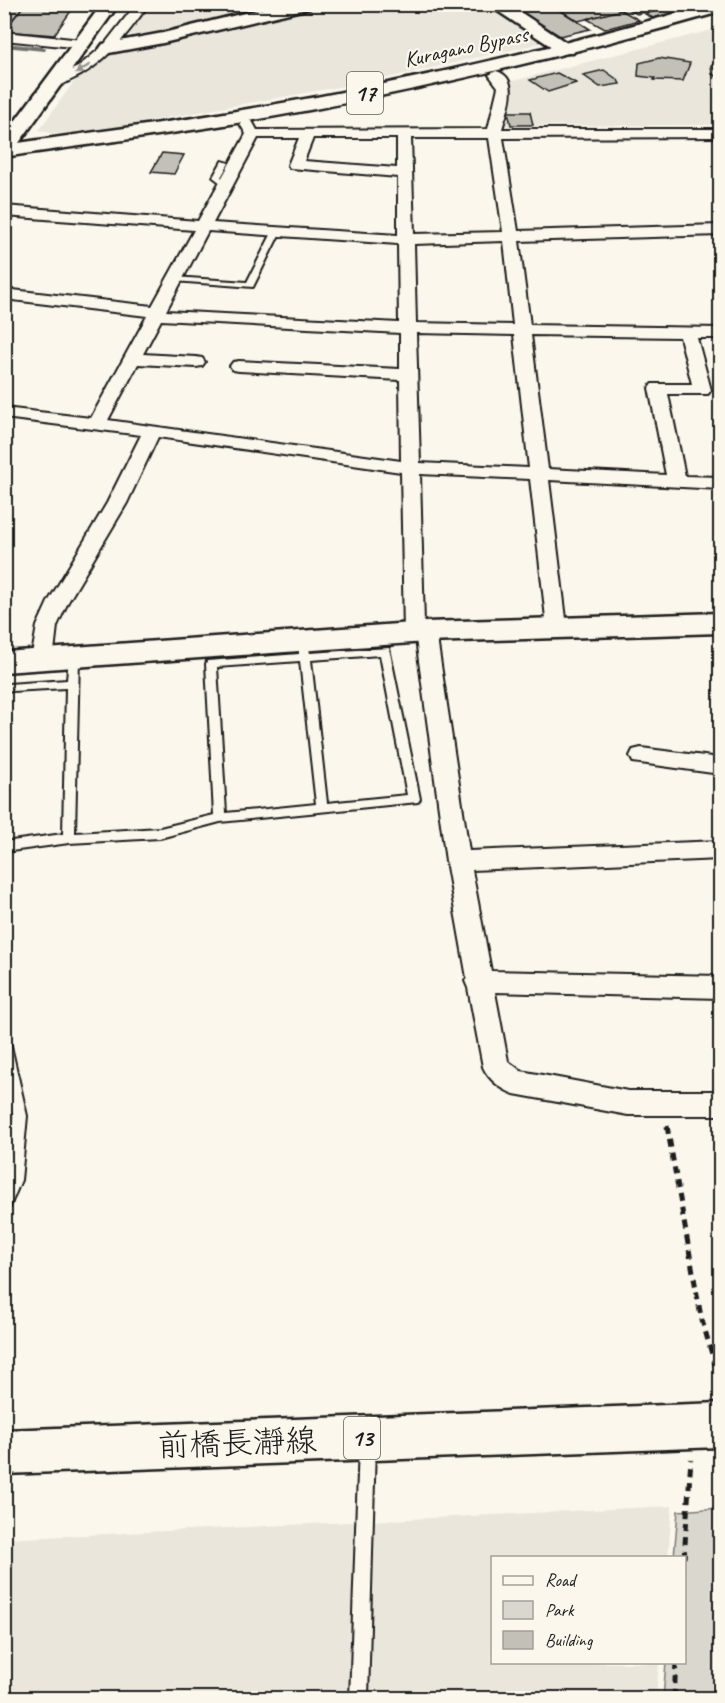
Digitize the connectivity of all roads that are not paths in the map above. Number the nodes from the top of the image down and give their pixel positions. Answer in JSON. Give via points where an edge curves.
{"nodes":[{"id":1,"x":111,"y":4,"type":"edge"},
{"id":2,"x":143,"y":4,"type":"edge"},
{"id":3,"x":304,"y":4,"type":"edge"},
{"id":4,"x":495,"y":4,"type":"edge"},
{"id":5,"x":720,"y":7,"type":"edge"},
{"id":6,"x":258,"y":9,"type":"edge"},
{"id":7,"x":720,"y":18,"type":"edge"},
{"id":8,"x":4,"y":36,"type":"edge"},
{"id":9,"x":82,"y":44,"type":"junction"},
{"id":10,"x":109,"y":48,"type":"junction"},
{"id":11,"x":567,"y":49,"type":"junction"},
{"id":12,"x":496,"y":75,"type":"junction"},
{"id":13,"x":52,"y":84,"type":"junction"},
{"id":14,"x":250,"y":129,"type":"junction"},
{"id":15,"x":404,"y":133,"type":"junction"},
{"id":16,"x":720,"y":133,"type":"edge"},
{"id":17,"x":308,"y":134,"type":"junction"},
{"id":18,"x":497,"y":134,"type":"junction"},
{"id":19,"x":4,"y":150,"type":"edge"},
{"id":20,"x":4,"y":162,"type":"edge"},
{"id":21,"x":225,"y":162,"type":"dead end"},
{"id":22,"x":406,"y":173,"type":"junction"},
{"id":23,"x":225,"y":184,"type":"junction"},
{"id":24,"x":4,"y":211,"type":"edge"},
{"id":25,"x":201,"y":227,"type":"junction"},
{"id":26,"x":720,"y":230,"type":"edge"},
{"id":27,"x":276,"y":233,"type":"junction"},
{"id":28,"x":510,"y":236,"type":"junction"},
{"id":29,"x":407,"y":240,"type":"junction"},
{"id":30,"x":174,"y":279,"type":"junction"},
{"id":31,"x":4,"y":294,"type":"edge"},
{"id":32,"x":156,"y":314,"type":"junction"},
{"id":33,"x":408,"y":328,"type":"junction"},
{"id":34,"x":520,"y":332,"type":"junction"},
{"id":35,"x":687,"y":333,"type":"junction"},
{"id":36,"x":720,"y":333,"type":"edge"},
{"id":37,"x":132,"y":358,"type":"junction"},
{"id":38,"x":196,"y":363,"type":"dead end"},
{"id":39,"x":239,"y":366,"type":"dead end"},
{"id":40,"x":410,"y":375,"type":"junction"},
{"id":41,"x":4,"y":413,"type":"edge"},
{"id":42,"x":97,"y":424,"type":"junction"},
{"id":43,"x":152,"y":431,"type":"junction"},
{"id":44,"x":412,"y":468,"type":"junction"},
{"id":45,"x":537,"y":474,"type":"junction"},
{"id":46,"x":677,"y":481,"type":"junction"},
{"id":47,"x":720,"y":483,"type":"edge"},
{"id":48,"x":720,"y":623,"type":"edge"},
{"id":49,"x":557,"y":627,"type":"junction"},
{"id":50,"x":420,"y":632,"type":"junction"},
{"id":51,"x":304,"y":649,"type":"junction"},
{"id":52,"x":42,"y":660,"type":"junction"},
{"id":53,"x":73,"y":671,"type":"junction"},
{"id":54,"x":8,"y":674,"type":"edge"},
{"id":55,"x":641,"y":756,"type":"dead end"},
{"id":56,"x":720,"y":766,"type":"edge"},
{"id":57,"x":322,"y":809,"type":"junction"},
{"id":58,"x":220,"y":818,"type":"junction"},
{"id":59,"x":69,"y":838,"type":"junction"},
{"id":60,"x":4,"y":846,"type":"edge"},
{"id":61,"x":720,"y":850,"type":"edge"},
{"id":62,"x":458,"y":861,"type":"junction"},
{"id":63,"x":478,"y":981,"type":"junction"},
{"id":64,"x":720,"y":987,"type":"edge"},
{"id":65,"x":4,"y":1046,"type":"edge"},
{"id":66,"x":720,"y":1103,"type":"edge"},
{"id":67,"x":4,"y":1204,"type":"edge"},
{"id":68,"x":720,"y":1425,"type":"edge"},
{"id":69,"x":367,"y":1438,"type":"junction"},
{"id":70,"x":4,"y":1452,"type":"edge"},
{"id":71,"x":359,"y":1698,"type":"edge"}],
"edges":[{"from":1,"to":9,"type":"main road"},
{"from":2,"to":10,"type":"street"},
{"from":3,"to":6,"type":"main road"},
{"from":4,"to":11,"type":"main road"},
{"from":5,"to":11,"type":"main road","name":"Kuragano Bypass","number":"17"},
{"from":6,"to":10,"type":"main road","via":[[163,38]]},
{"from":7,"to":12,"type":"main road","name":"Kuragano Bypass","number":"17"},
{"from":8,"to":9,"type":"street"},
{"from":9,"to":13,"type":"main road"},
{"from":10,"to":13,"type":"street","one_way":true,"via":[[83,70]]},
{"from":11,"to":19,"type":"main road","name":"Kuragano Bypass","number":"17","via":[[254,114]]},
{"from":12,"to":14,"type":"main road","name":"Kuragano Bypass","number":"17"},
{"from":12,"to":18,"type":"street","via":[[505,87]]},
{"from":13,"to":19,"type":"main road"},
{"from":14,"to":17,"type":"street"},
{"from":14,"to":20,"type":"main road","name":"Kuragano Bypass","number":"17"},
{"from":14,"to":23,"type":"street"},
{"from":15,"to":17,"type":"street"},
{"from":15,"to":18,"type":"street"},
{"from":15,"to":22,"type":"street"},
{"from":16,"to":18,"type":"street"},
{"from":17,"to":22,"type":"street","via":[[295,165]]},
{"from":18,"to":28,"type":"street"},
{"from":21,"to":23,"type":"lane","via":[[217,177]]},
{"from":22,"to":29,"type":"street"},
{"from":23,"to":25,"type":"street"},
{"from":24,"to":25,"type":"street"},
{"from":25,"to":27,"type":"street"},
{"from":25,"to":30,"type":"street"},
{"from":26,"to":28,"type":"street"},
{"from":27,"to":29,"type":"street"},
{"from":27,"to":30,"type":"lane","via":[[250,285]]},
{"from":28,"to":29,"type":"street"},
{"from":28,"to":34,"type":"street"},
{"from":29,"to":33,"type":"street"},
{"from":30,"to":32,"type":"street"},
{"from":31,"to":32,"type":"street"},
{"from":32,"to":33,"type":"street"},
{"from":32,"to":37,"type":"street"},
{"from":33,"to":34,"type":"street"},
{"from":33,"to":40,"type":"street"},
{"from":34,"to":35,"type":"street"},
{"from":34,"to":45,"type":"street"},
{"from":35,"to":36,"type":"street"},
{"from":35,"to":46,"type":"street","via":[[702,390],[658,388]]},
{"from":37,"to":38,"type":"street"},
{"from":37,"to":42,"type":"street"},
{"from":39,"to":40,"type":"street"},
{"from":40,"to":44,"type":"street"},
{"from":41,"to":42,"type":"street"},
{"from":42,"to":43,"type":"street"},
{"from":43,"to":44,"type":"street"},
{"from":43,"to":52,"type":"street","via":[[117,502],[58,602],[47,626]]},
{"from":44,"to":45,"type":"street"},
{"from":44,"to":50,"type":"street"},
{"from":45,"to":46,"type":"street"},
{"from":45,"to":49,"type":"street"},
{"from":46,"to":47,"type":"street"},
{"from":48,"to":49,"type":"main road"},
{"from":49,"to":50,"type":"main road"},
{"from":50,"to":51,"type":"main road"},
{"from":50,"to":62,"type":"street"},
{"from":51,"to":53,"type":"main road"},
{"from":51,"to":57,"type":"lane"},
{"from":51,"to":57,"type":"lane","via":[[385,651],[414,799]]},
{"from":51,"to":58,"type":"lane","via":[[211,664]]},
{"from":52,"to":53,"type":"main road"},
{"from":52,"to":54,"type":"main road"},
{"from":53,"to":54,"type":"lane"},
{"from":53,"to":59,"type":"lane"},
{"from":55,"to":56,"type":"street"},
{"from":57,"to":58,"type":"lane"},
{"from":58,"to":59,"type":"lane","via":[[160,833]]},
{"from":59,"to":60,"type":"lane"},
{"from":61,"to":62,"type":"street"},
{"from":62,"to":63,"type":"street"},
{"from":63,"to":64,"type":"street"},
{"from":63,"to":66,"type":"street","via":[[496,1067],[514,1082],[628,1103]]},
{"from":65,"to":67,"type":"lane","via":[[20,1116],[14,1180]]},
{"from":68,"to":69,"type":"main road","name":"前橋長瀞線","number":"13"},
{"from":69,"to":70,"type":"main road","name":"前橋長瀞線","number":"13"},
{"from":69,"to":71,"type":"lane"}]}
